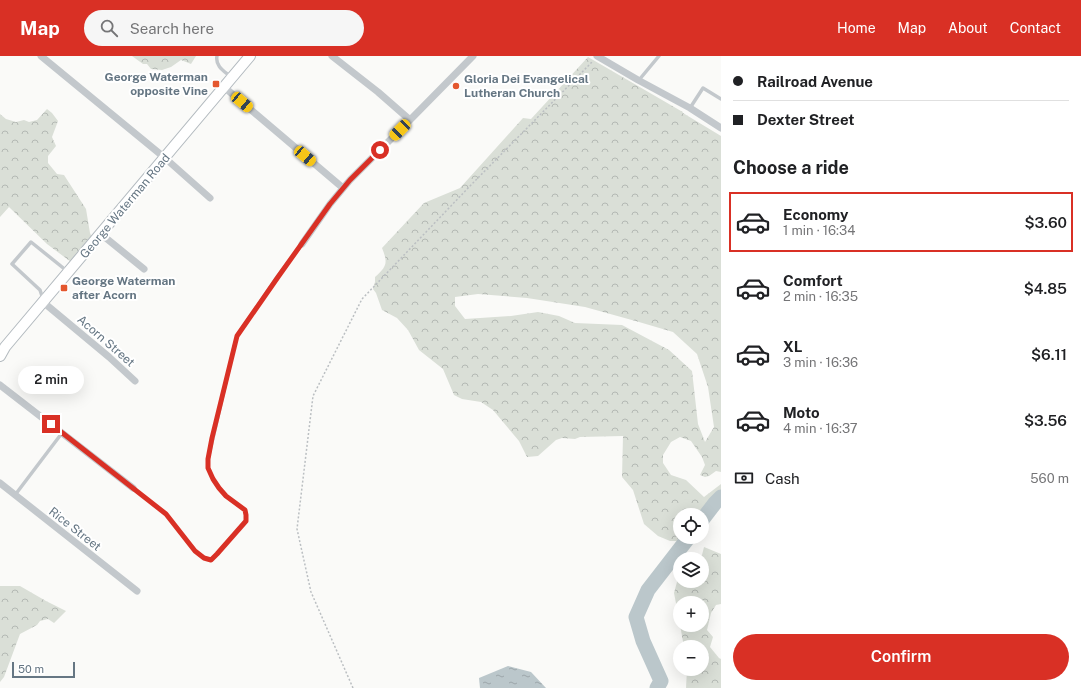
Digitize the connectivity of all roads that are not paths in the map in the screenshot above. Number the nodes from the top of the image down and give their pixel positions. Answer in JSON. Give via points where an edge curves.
{"nodes":[{"id":1,"x":42,"y":56,"type":"edge"},
{"id":2,"x":217,"y":56,"type":"edge"},
{"id":3,"x":250,"y":56,"type":"edge"},
{"id":4,"x":332,"y":56,"type":"edge"},
{"id":5,"x":473,"y":56,"type":"edge"},
{"id":6,"x":597,"y":56,"type":"edge"},
{"id":7,"x":659,"y":56,"type":"edge"},
{"id":8,"x":232,"y":78,"type":"junction"},
{"id":9,"x":638,"y":80,"type":"junction"},
{"id":10,"x":224,"y":87,"type":"junction"},
{"id":11,"x":721,"y":99,"type":"edge"},
{"id":12,"x":690,"y":108,"type":"junction"},
{"id":13,"x":410,"y":120,"type":"junction"},
{"id":14,"x":721,"y":128,"type":"edge"},
{"id":15,"x":165,"y":158,"type":"junction"},
{"id":16,"x":343,"y":188,"type":"junction"},
{"id":17,"x":210,"y":198,"type":"dead end"},
{"id":18,"x":102,"y":234,"type":"junction"},
{"id":19,"x":302,"y":244,"type":"joint"},
{"id":20,"x":144,"y":269,"type":"dead end"},
{"id":21,"x":69,"y":272,"type":"junction"},
{"id":22,"x":43,"y":302,"type":"junction"},
{"id":23,"x":0,"y":356,"type":"edge"},
{"id":24,"x":135,"y":381,"type":"dead end"},
{"id":25,"x":0,"y":385,"type":"edge"},
{"id":26,"x":62,"y":433,"type":"junction"},
{"id":27,"x":0,"y":483,"type":"edge"},
{"id":28,"x":132,"y":488,"type":"joint"},
{"id":29,"x":16,"y":495,"type":"junction"},
{"id":30,"x":137,"y":591,"type":"dead end"}],
"edges":[{"from":1,"to":15,"type":"street"},
{"from":2,"to":8,"type":"lane","via":[[218,65]]},
{"from":3,"to":8,"type":"main road","name":"George Waterman Road"},
{"from":4,"to":13,"type":"street"},
{"from":5,"to":13,"type":"street"},
{"from":6,"to":9,"type":"street"},
{"from":7,"to":9,"type":"lane"},
{"from":8,"to":10,"type":"main road","name":"George Waterman Road"},
{"from":9,"to":12,"type":"street"},
{"from":10,"to":15,"type":"main road","name":"George Waterman Road"},
{"from":10,"to":16,"type":"street"},
{"from":11,"to":12,"type":"lane","via":[[703,88]]},
{"from":12,"to":14,"type":"street"},
{"from":13,"to":16,"type":"street"},
{"from":15,"to":17,"type":"street"},
{"from":15,"to":18,"type":"main road","name":"George Waterman Road"},
{"from":16,"to":19,"type":"street"},
{"from":18,"to":20,"type":"street"},
{"from":18,"to":21,"type":"main road","name":"George Waterman Road"},
{"from":19,"to":28,"type":"lane","via":[[237,336],[212,438],[208,468],[222,492],[245,510],[246,521],[211,560],[204,558],[195,551],[166,514]]},
{"from":21,"to":22,"type":"main road","name":"George Waterman Road"},
{"from":21,"to":22,"type":"lane","via":[[31,242],[12,264],[40,290]]},
{"from":22,"to":23,"type":"main road","name":"George Waterman Road"},
{"from":22,"to":24,"type":"street","name":"Acorn Street"},
{"from":25,"to":26,"type":"street"},
{"from":26,"to":28,"type":"street"},
{"from":26,"to":29,"type":"lane"},
{"from":27,"to":29,"type":"street","name":"Rice Street"},
{"from":29,"to":30,"type":"street","name":"Rice Street"}]}
